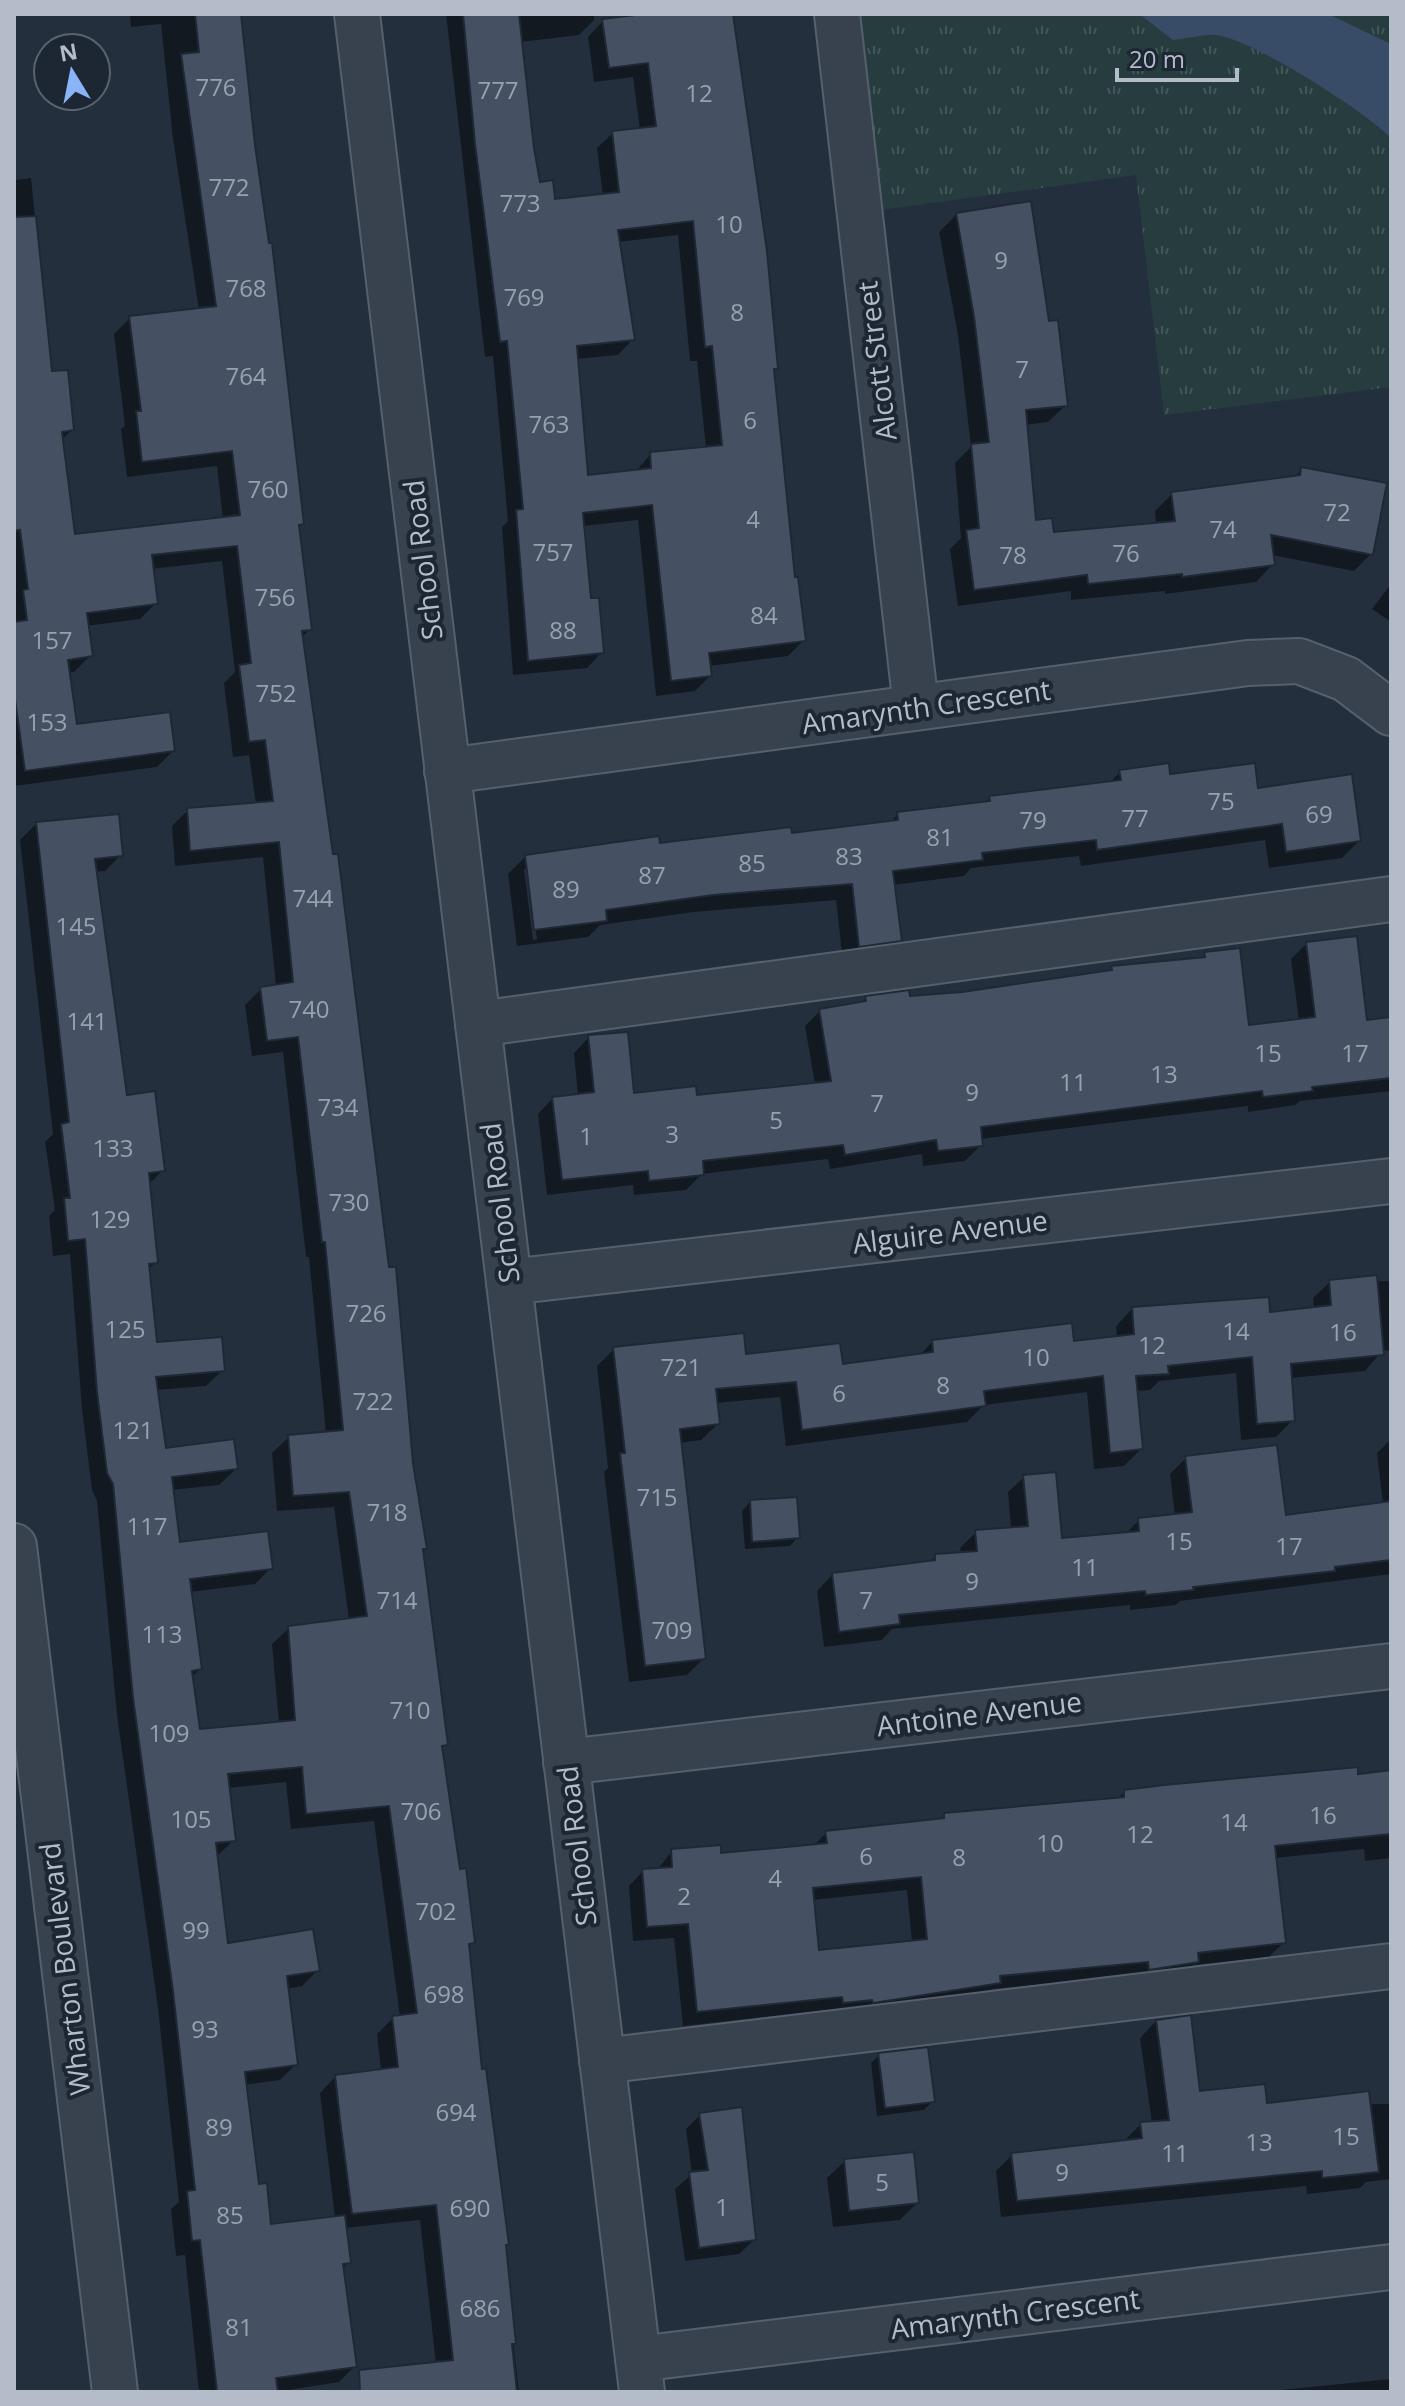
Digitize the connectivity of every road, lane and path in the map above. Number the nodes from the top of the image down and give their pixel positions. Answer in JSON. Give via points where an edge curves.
{"nodes":[{"id":1,"x":357,"y":14,"type":"edge"},
{"id":2,"x":837,"y":14,"type":"edge"},
{"id":3,"x":916,"y":707,"type":"junction"},
{"id":4,"x":1391,"y":713,"type":"edge"},
{"id":5,"x":447,"y":771,"type":"junction"},
{"id":6,"x":1391,"y":899,"type":"edge"},
{"id":7,"x":478,"y":1024,"type":"junction"},
{"id":8,"x":1391,"y":1181,"type":"edge"},
{"id":9,"x":509,"y":1282,"type":"junction"},
{"id":10,"x":14,"y":1546,"type":"edge"},
{"id":11,"x":1391,"y":1666,"type":"edge"},
{"id":12,"x":566,"y":1762,"type":"junction"},
{"id":13,"x":1391,"y":1966,"type":"edge"},
{"id":14,"x":602,"y":2061,"type":"junction"},
{"id":15,"x":1391,"y":2267,"type":"edge"},
{"id":16,"x":640,"y":2376,"type":"edge"},
{"id":17,"x":115,"y":2392,"type":"edge"}],
"edges":[{"from":1,"to":5,"type":"street","name":"School Road"},
{"from":2,"to":3,"type":"street","name":"Alcott Street"},
{"from":3,"to":4,"type":"street","name":"Amarynth Crescent","via":[[1248,663],[1299,661],[1346,679]]},
{"from":3,"to":5,"type":"street","name":"Amarynth Crescent"},
{"from":5,"to":7,"type":"street","name":"School Road"},
{"from":6,"to":7,"type":"street"},
{"from":7,"to":9,"type":"street","name":"School Road"},
{"from":8,"to":9,"type":"street","name":"Alguire Avenue"},
{"from":9,"to":12,"type":"street","name":"School Road"},
{"from":10,"to":17,"type":"street","name":"Wharton Boulevard"},
{"from":11,"to":12,"type":"street","name":"Antoine Avenue"},
{"from":12,"to":14,"type":"street","name":"School Road"},
{"from":13,"to":14,"type":"street"},
{"from":14,"to":16,"type":"street","name":"School Road"},
{"from":15,"to":16,"type":"street","name":"Amarynth Crescent"}]}
